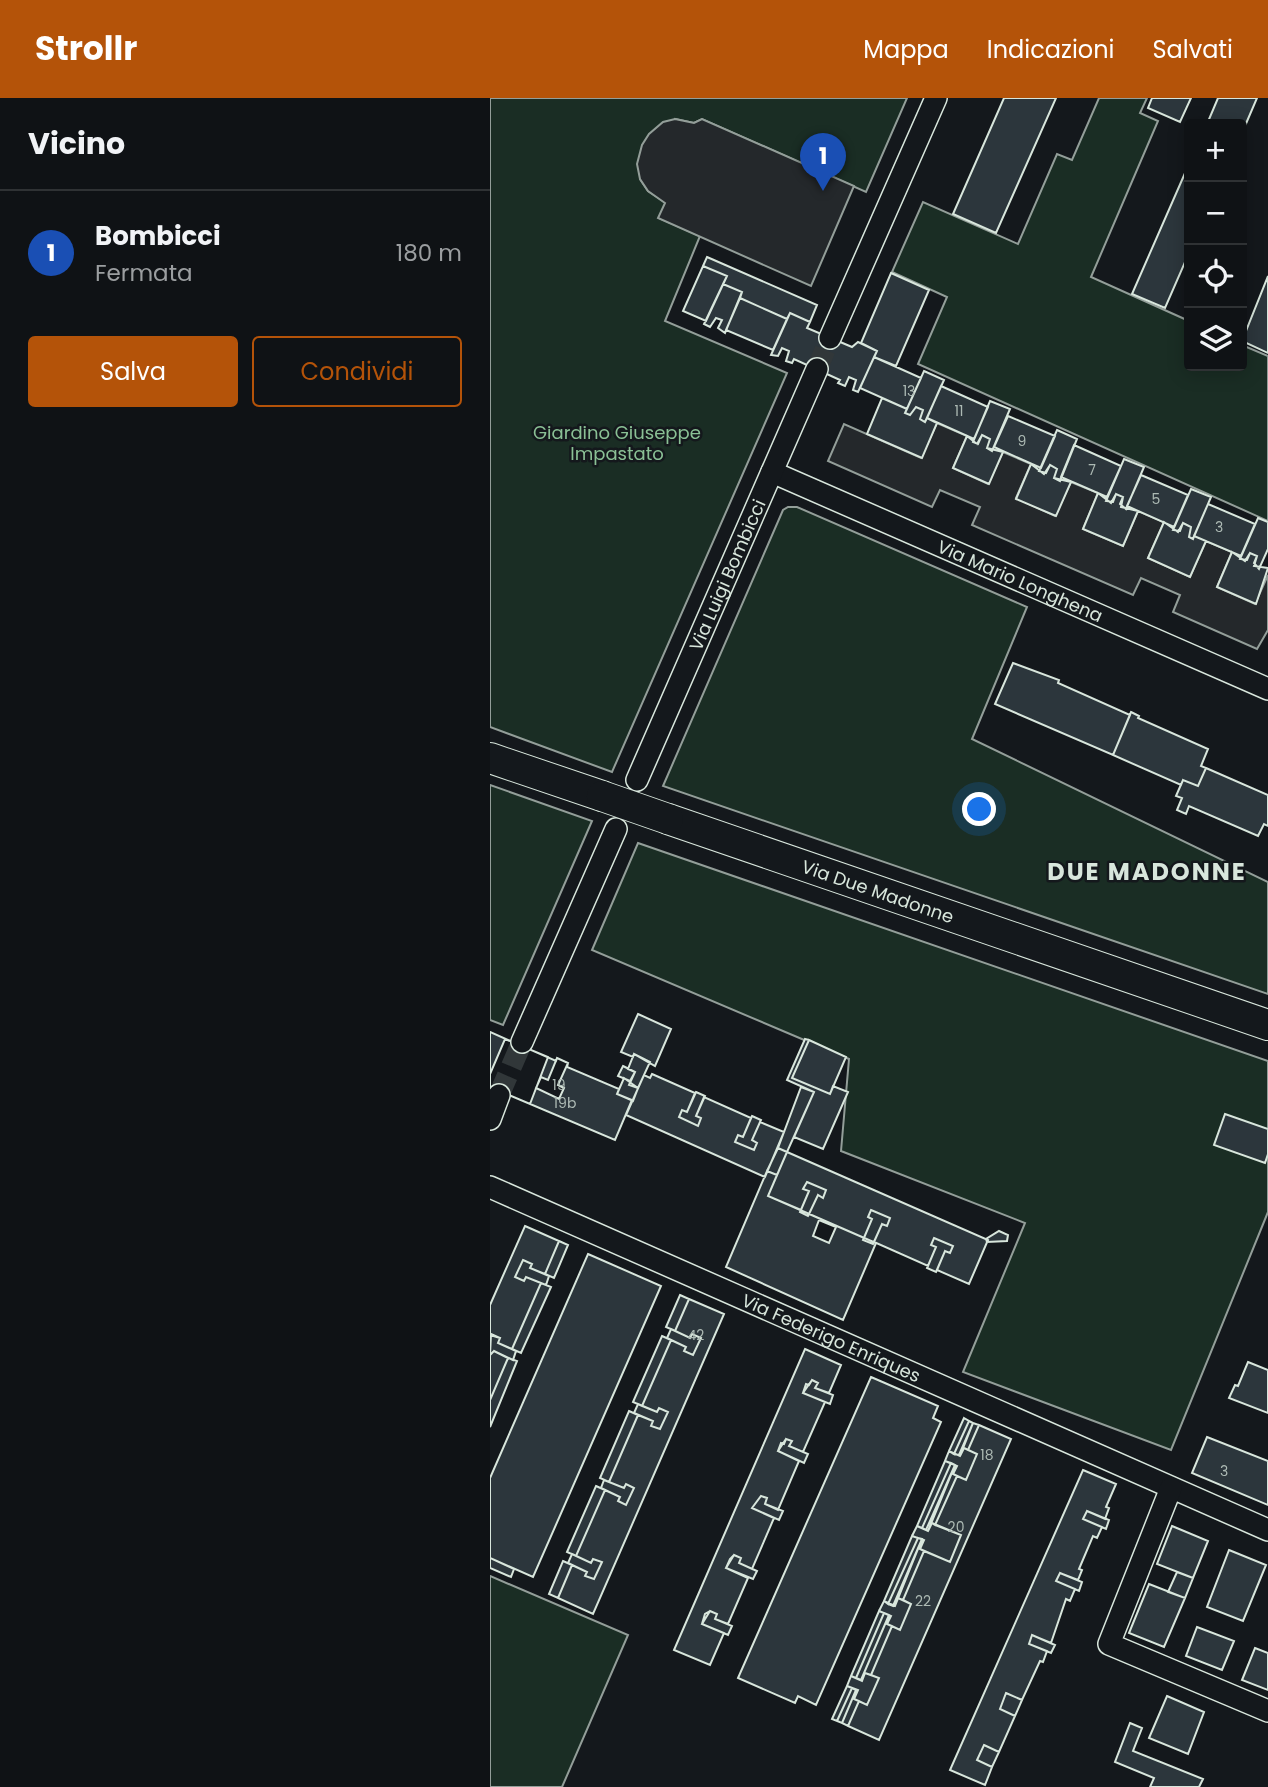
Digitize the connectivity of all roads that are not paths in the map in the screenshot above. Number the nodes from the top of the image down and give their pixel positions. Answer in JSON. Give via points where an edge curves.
{"nodes":[{"id":1,"x":936,"y":98,"type":"edge"},
{"id":2,"x":830,"y":338,"type":"tunnel mouth"},
{"id":3,"x":817,"y":369,"type":"tunnel mouth"},
{"id":4,"x":772,"y":472,"type":"junction"},
{"id":5,"x":1268,"y":689,"type":"edge"},
{"id":6,"x":490,"y":758,"type":"edge"},
{"id":7,"x":637,"y":780,"type":"dead end"},
{"id":8,"x":616,"y":829,"type":"dead end"},
{"id":9,"x":1268,"y":1026,"type":"edge"},
{"id":10,"x":522,"y":1042,"type":"tunnel mouth"},
{"id":11,"x":499,"y":1095,"type":"tunnel mouth"},
{"id":12,"x":490,"y":1119,"type":"edge"},
{"id":13,"x":490,"y":1187,"type":"edge"},
{"id":14,"x":1171,"y":1488,"type":"junction"},
{"id":15,"x":1268,"y":1530,"type":"edge"},
{"id":16,"x":1268,"y":1710,"type":"edge"}],
"edges":[{"from":1,"to":2,"type":"street"},
{"from":3,"to":4,"type":"street","name":"Via Luigi Bombicci"},
{"from":4,"to":5,"type":"street","name":"Via Mario Longhena"},
{"from":4,"to":7,"type":"street","name":"Via Luigi Bombicci"},
{"from":6,"to":9,"type":"main road","name":"Via Due Madonne","bridge":true},
{"from":8,"to":10,"type":"street"},
{"from":11,"to":12,"type":"street"},
{"from":13,"to":14,"type":"street","name":"Via Federigo Enriques"},
{"from":14,"to":15,"type":"street","name":"Via Federigo Enriques"},
{"from":14,"to":16,"type":"street","via":[[1110,1644]]}]}
